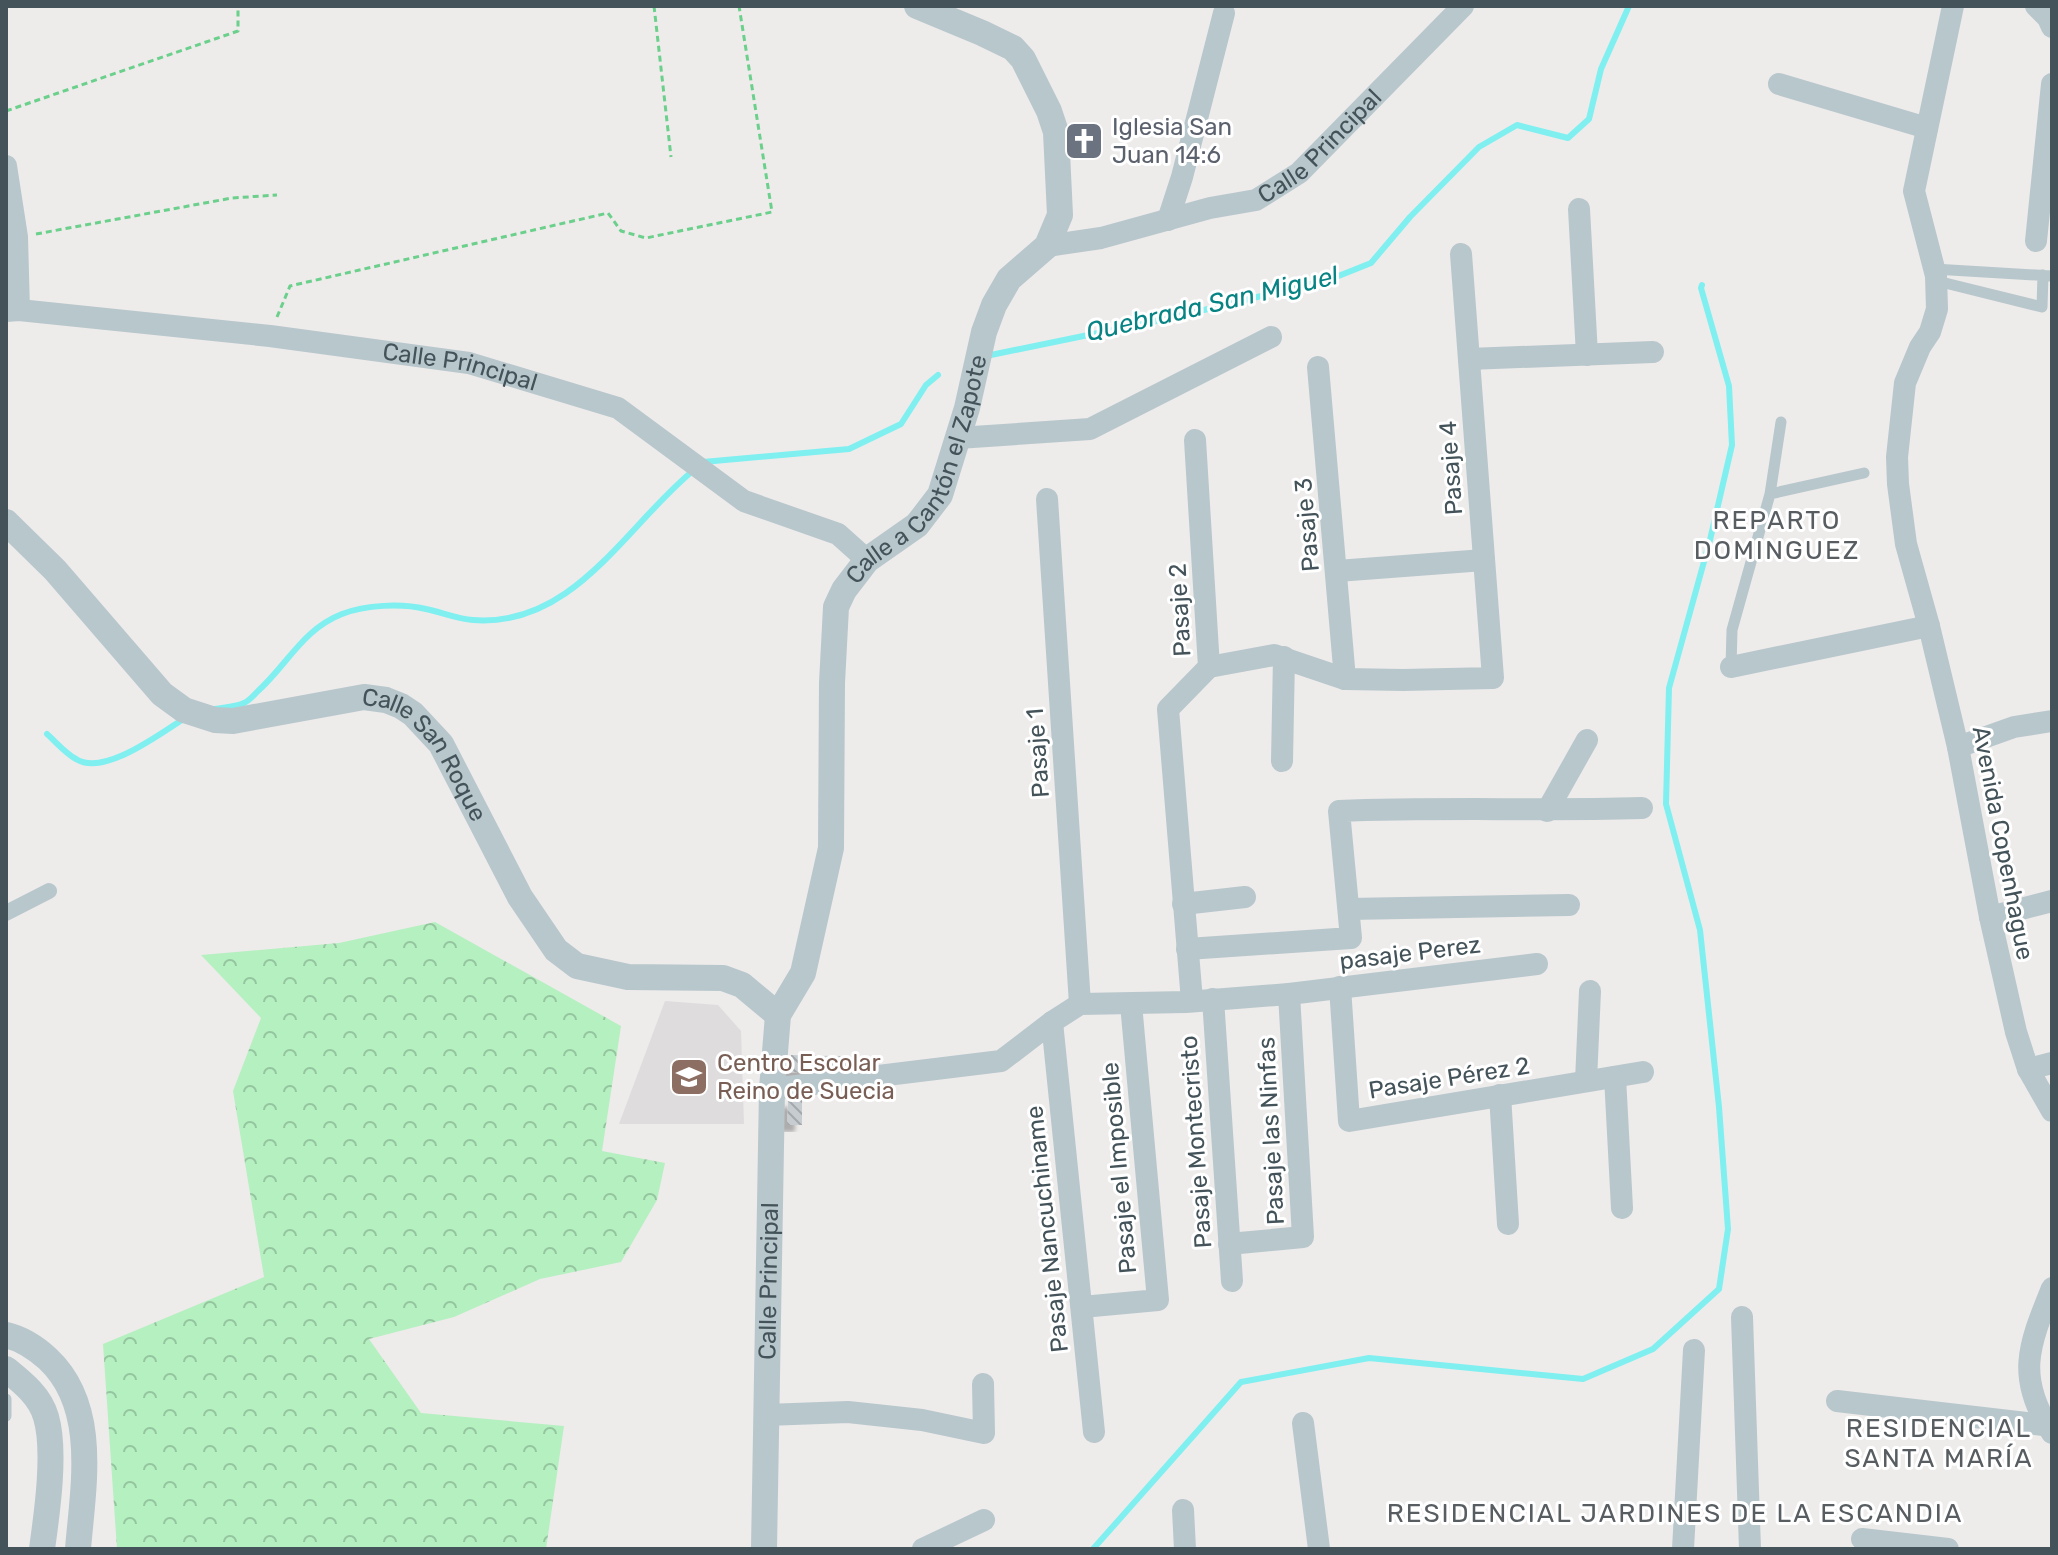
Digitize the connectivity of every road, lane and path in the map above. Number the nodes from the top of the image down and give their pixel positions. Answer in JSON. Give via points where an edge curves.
{"nodes":[{"id":1,"x":238,"y":6,"type":"edge"},
{"id":2,"x":654,"y":6,"type":"edge"},
{"id":3,"x":739,"y":6,"type":"edge"},
{"id":4,"x":917,"y":6,"type":"edge"},
{"id":5,"x":1463,"y":6,"type":"edge"},
{"id":6,"x":1953,"y":6,"type":"edge"},
{"id":7,"x":2036,"y":6,"type":"edge"},
{"id":8,"x":1224,"y":13,"type":"dead end"},
{"id":9,"x":2052,"y":27,"type":"edge"},
{"id":10,"x":1779,"y":84,"type":"dead end"},
{"id":11,"x":2052,"y":84,"type":"edge"},
{"id":12,"x":6,"y":111,"type":"edge"},
{"id":13,"x":1927,"y":128,"type":"junction"},
{"id":14,"x":671,"y":157,"type":"dead end"},
{"id":15,"x":6,"y":166,"type":"edge"},
{"id":16,"x":277,"y":195,"type":"dead end"},
{"id":17,"x":1579,"y":209,"type":"dead end"},
{"id":18,"x":1168,"y":220,"type":"junction"},
{"id":19,"x":17,"y":237,"type":"junction"},
{"id":20,"x":2036,"y":241,"type":"dead end"},
{"id":21,"x":1047,"y":246,"type":"junction"},
{"id":22,"x":1461,"y":254,"type":"dead end"},
{"id":23,"x":1936,"y":275,"type":"junction"},
{"id":24,"x":2048,"y":276,"type":"edge"},
{"id":25,"x":12,"y":311,"type":"edge"},
{"id":26,"x":270,"y":336,"type":"junction"},
{"id":27,"x":1271,"y":337,"type":"dead end"},
{"id":28,"x":1653,"y":352,"type":"dead end"},
{"id":29,"x":1587,"y":355,"type":"junction"},
{"id":30,"x":1469,"y":359,"type":"junction"},
{"id":31,"x":1318,"y":367,"type":"dead end"},
{"id":32,"x":1781,"y":422,"type":"dead end"},
{"id":33,"x":958,"y":438,"type":"junction"},
{"id":34,"x":1195,"y":440,"type":"dead end"},
{"id":35,"x":1864,"y":473,"type":"dead end"},
{"id":36,"x":1770,"y":494,"type":"junction"},
{"id":37,"x":1047,"y":499,"type":"dead end"},
{"id":38,"x":6,"y":522,"type":"edge"},
{"id":39,"x":867,"y":560,"type":"junction"},
{"id":40,"x":1484,"y":560,"type":"junction"},
{"id":41,"x":1337,"y":571,"type":"junction"},
{"id":42,"x":1929,"y":626,"type":"junction"},
{"id":43,"x":1284,"y":657,"type":"junction"},
{"id":44,"x":1209,"y":667,"type":"junction"},
{"id":45,"x":1731,"y":667,"type":"joint"},
{"id":46,"x":1345,"y":679,"type":"junction"},
{"id":47,"x":2052,"y":721,"type":"edge"},
{"id":48,"x":1587,"y":740,"type":"dead end"},
{"id":49,"x":1958,"y":747,"type":"junction"},
{"id":50,"x":1282,"y":761,"type":"dead end"},
{"id":51,"x":1642,"y":808,"type":"dead end"},
{"id":52,"x":1547,"y":811,"type":"junction"},
{"id":53,"x":49,"y":891,"type":"dead end"},
{"id":54,"x":1245,"y":897,"type":"dead end"},
{"id":55,"x":2052,"y":901,"type":"edge"},
{"id":56,"x":1183,"y":904,"type":"junction"},
{"id":57,"x":1569,"y":905,"type":"dead end"},
{"id":58,"x":1349,"y":909,"type":"junction"},
{"id":59,"x":6,"y":913,"type":"edge"},
{"id":60,"x":1990,"y":917,"type":"junction"},
{"id":61,"x":1187,"y":949,"type":"junction"},
{"id":62,"x":1537,"y":964,"type":"dead end"},
{"id":63,"x":1340,"y":987,"type":"junction"},
{"id":64,"x":1590,"y":991,"type":"dead end"},
{"id":65,"x":1289,"y":994,"type":"junction"},
{"id":66,"x":1202,"y":1000,"type":"junction"},
{"id":67,"x":1080,"y":1004,"type":"junction"},
{"id":68,"x":1131,"y":1004,"type":"junction"},
{"id":69,"x":778,"y":1015,"type":"junction"},
{"id":70,"x":1052,"y":1022,"type":"junction"},
{"id":71,"x":2052,"y":1063,"type":"edge"},
{"id":72,"x":2028,"y":1069,"type":"junction"},
{"id":73,"x":1643,"y":1072,"type":"dead end"},
{"id":74,"x":1615,"y":1077,"type":"junction"},
{"id":75,"x":1586,"y":1081,"type":"junction"},
{"id":76,"x":772,"y":1089,"type":"junction"},
{"id":77,"x":1500,"y":1095,"type":"junction"},
{"id":78,"x":2052,"y":1111,"type":"edge"},
{"id":79,"x":1622,"y":1208,"type":"dead end"},
{"id":80,"x":1508,"y":1224,"type":"dead end"},
{"id":81,"x":1229,"y":1244,"type":"junction"},
{"id":82,"x":1232,"y":1281,"type":"dead end"},
{"id":83,"x":2052,"y":1288,"type":"edge"},
{"id":84,"x":1082,"y":1307,"type":"junction"},
{"id":85,"x":1742,"y":1317,"type":"dead end"},
{"id":86,"x":6,"y":1335,"type":"edge"},
{"id":87,"x":1694,"y":1350,"type":"dead end"},
{"id":88,"x":6,"y":1369,"type":"edge"},
{"id":89,"x":983,"y":1384,"type":"dead end"},
{"id":90,"x":6,"y":1399,"type":"edge"},
{"id":91,"x":1837,"y":1401,"type":"dead end"},
{"id":92,"x":766,"y":1415,"type":"junction"},
{"id":93,"x":6,"y":1416,"type":"edge"},
{"id":94,"x":1303,"y":1423,"type":"dead end"},
{"id":95,"x":2051,"y":1428,"type":"edge"},
{"id":96,"x":1094,"y":1432,"type":"dead end"},
{"id":97,"x":1183,"y":1510,"type":"dead end"},
{"id":98,"x":984,"y":1520,"type":"dead end"},
{"id":99,"x":1862,"y":1539,"type":"dead end"},
{"id":100,"x":42,"y":1549,"type":"edge"},
{"id":101,"x":78,"y":1549,"type":"edge"},
{"id":102,"x":764,"y":1549,"type":"edge"},
{"id":103,"x":923,"y":1549,"type":"edge"},
{"id":104,"x":1185,"y":1549,"type":"edge"},
{"id":105,"x":1319,"y":1549,"type":"edge"},
{"id":106,"x":1683,"y":1549,"type":"edge"},
{"id":107,"x":1750,"y":1549,"type":"edge"},
{"id":108,"x":1948,"y":1549,"type":"edge"}],
"edges":[{"from":1,"to":12,"type":"path","via":[[238,31]]},
{"from":2,"to":14,"type":"path"},
{"from":3,"to":26,"type":"path","via":[[772,212],[646,238],[621,231],[608,213],[374,265],[290,286]]},
{"from":4,"to":21,"type":"street","via":[[1013,48],[1023,59],[1056,132],[1060,215]]},
{"from":5,"to":18,"type":"street","name":"Calle Principal","via":[[1299,173],[1256,200]]},
{"from":6,"to":13,"type":"street","name":"Avenida Copenhague"},
{"from":7,"to":9,"type":"street"},
{"from":8,"to":18,"type":"street"},
{"from":10,"to":13,"type":"street"},
{"from":11,"to":20,"type":"street"},
{"from":13,"to":23,"type":"street","name":"Avenida Copenhague","via":[[1914,191]]},
{"from":15,"to":19,"type":"street"},
{"from":16,"to":19,"type":"path","via":[[232,198]]},
{"from":17,"to":29,"type":"street"},
{"from":18,"to":21,"type":"street","name":"Calle Principal"},
{"from":19,"to":25,"type":"street"},
{"from":21,"to":33,"type":"street","name":"Calle a Cantón el Zapote","via":[[1009,279],[994,305]]},
{"from":22,"to":30,"type":"street","name":"Pasaje 4"},
{"from":23,"to":24,"type":"lane"},
{"from":23,"to":24,"type":"lane","via":[[2042,307]]},
{"from":23,"to":42,"type":"street","name":"Avenida Copenhague","via":[[1935,321],[1905,383],[1897,457],[1906,544]]},
{"from":25,"to":26,"type":"street","name":"Calle Principal"},
{"from":26,"to":39,"type":"street","name":"Calle Principal","via":[[469,363],[618,408],[744,501],[838,534]]},
{"from":27,"to":33,"type":"street","via":[[1090,429]]},
{"from":28,"to":29,"type":"street"},
{"from":29,"to":30,"type":"street"},
{"from":30,"to":40,"type":"street","name":"Pasaje 4"},
{"from":31,"to":41,"type":"street","name":"Pasaje 3"},
{"from":32,"to":36,"type":"lane"},
{"from":33,"to":39,"type":"street","name":"Calle a Cantón el Zapote","via":[[928,513]]},
{"from":34,"to":44,"type":"street","name":"Pasaje 2"},
{"from":35,"to":36,"type":"lane"},
{"from":36,"to":45,"type":"lane","via":[[1732,630]]},
{"from":37,"to":67,"type":"street","name":"Pasaje 1"},
{"from":38,"to":69,"type":"street","name":"Calle San Roque","via":[[55,570],[162,694],[184,710],[233,721],[364,697],[386,700],[413,714],[441,744],[520,897],[556,950],[577,966],[628,977],[723,978],[742,985]]},
{"from":39,"to":69,"type":"street","name":"Calle a Cantón el Zapote","via":[[836,607],[831,848],[803,973]]},
{"from":40,"to":41,"type":"street"},
{"from":40,"to":46,"type":"street","name":"Pasaje 4","via":[[1493,678]]},
{"from":41,"to":46,"type":"street","name":"Pasaje 3"},
{"from":42,"to":45,"type":"street"},
{"from":42,"to":49,"type":"street","name":"Avenida Copenhague"},
{"from":43,"to":44,"type":"street"},
{"from":43,"to":46,"type":"street"},
{"from":43,"to":50,"type":"street"},
{"from":44,"to":56,"type":"street","name":"Pasaje 2","via":[[1168,709]]},
{"from":47,"to":49,"type":"street","via":[[2014,727]]},
{"from":48,"to":52,"type":"street"},
{"from":49,"to":60,"type":"street","name":"Avenida Copenhague"},
{"from":51,"to":52,"type":"street"},
{"from":52,"to":58,"type":"street","via":[[1339,811]]},
{"from":53,"to":59,"type":"street"},
{"from":54,"to":56,"type":"street"},
{"from":55,"to":60,"type":"street"},
{"from":56,"to":61,"type":"street","name":"Pasaje 2"},
{"from":57,"to":58,"type":"street"},
{"from":58,"to":61,"type":"street","via":[[1351,938]]},
{"from":60,"to":72,"type":"street","name":"Avenida Copenhague"},
{"from":61,"to":66,"type":"street","name":"Pasaje 2"},
{"from":62,"to":63,"type":"street","name":"pasaje Perez"},
{"from":63,"to":65,"type":"street","name":"pasaje Perez"},
{"from":63,"to":77,"type":"street","name":"Pasaje Pérez 2","via":[[1349,1121]]},
{"from":64,"to":75,"type":"street"},
{"from":65,"to":66,"type":"street","name":"pasaje Perez"},
{"from":65,"to":81,"type":"street","name":"Pasaje las Ninfas","via":[[1303,1237]]},
{"from":66,"to":68,"type":"street","name":"pasaje Perez"},
{"from":66,"to":81,"type":"street","name":"Pasaje Montecristo"},
{"from":67,"to":68,"type":"street","name":"pasaje Perez"},
{"from":67,"to":70,"type":"street"},
{"from":68,"to":84,"type":"street","name":"Pasaje el Imposible","via":[[1158,1300]]},
{"from":69,"to":76,"type":"street","name":"Calle Principal"},
{"from":70,"to":76,"type":"street","via":[[1001,1061]]},
{"from":70,"to":84,"type":"street","name":"Pasaje Nancuchiname"},
{"from":71,"to":72,"type":"street"},
{"from":72,"to":78,"type":"street","name":"Avenida Copenhague"},
{"from":73,"to":74,"type":"street","name":"Pasaje Pérez 2"},
{"from":74,"to":75,"type":"street","name":"Pasaje Pérez 2"},
{"from":74,"to":79,"type":"street"},
{"from":75,"to":77,"type":"street","name":"Pasaje Pérez 2"},
{"from":76,"to":92,"type":"street","name":"Calle Principal"},
{"from":77,"to":80,"type":"street"},
{"from":81,"to":82,"type":"street","name":"Pasaje Montecristo"},
{"from":83,"to":95,"type":"street","via":[[2029,1353],[2029,1381]]},
{"from":84,"to":96,"type":"street","name":"Pasaje Nancuchiname"},
{"from":85,"to":107,"type":"street"},
{"from":86,"to":101,"type":"street","via":[[37,1349],[76,1398],[85,1450]]},
{"from":87,"to":106,"type":"street"},
{"from":88,"to":100,"type":"street","via":[[29,1389],[45,1415],[50,1447]]},
{"from":89,"to":92,"type":"street","via":[[984,1433],[848,1412]]},
{"from":90,"to":93,"type":"lane"},
{"from":91,"to":95,"type":"street"},
{"from":92,"to":102,"type":"street","name":"Calle Principal"},
{"from":94,"to":105,"type":"street"},
{"from":97,"to":104,"type":"street"},
{"from":98,"to":103,"type":"street"},
{"from":99,"to":108,"type":"street"}]}
